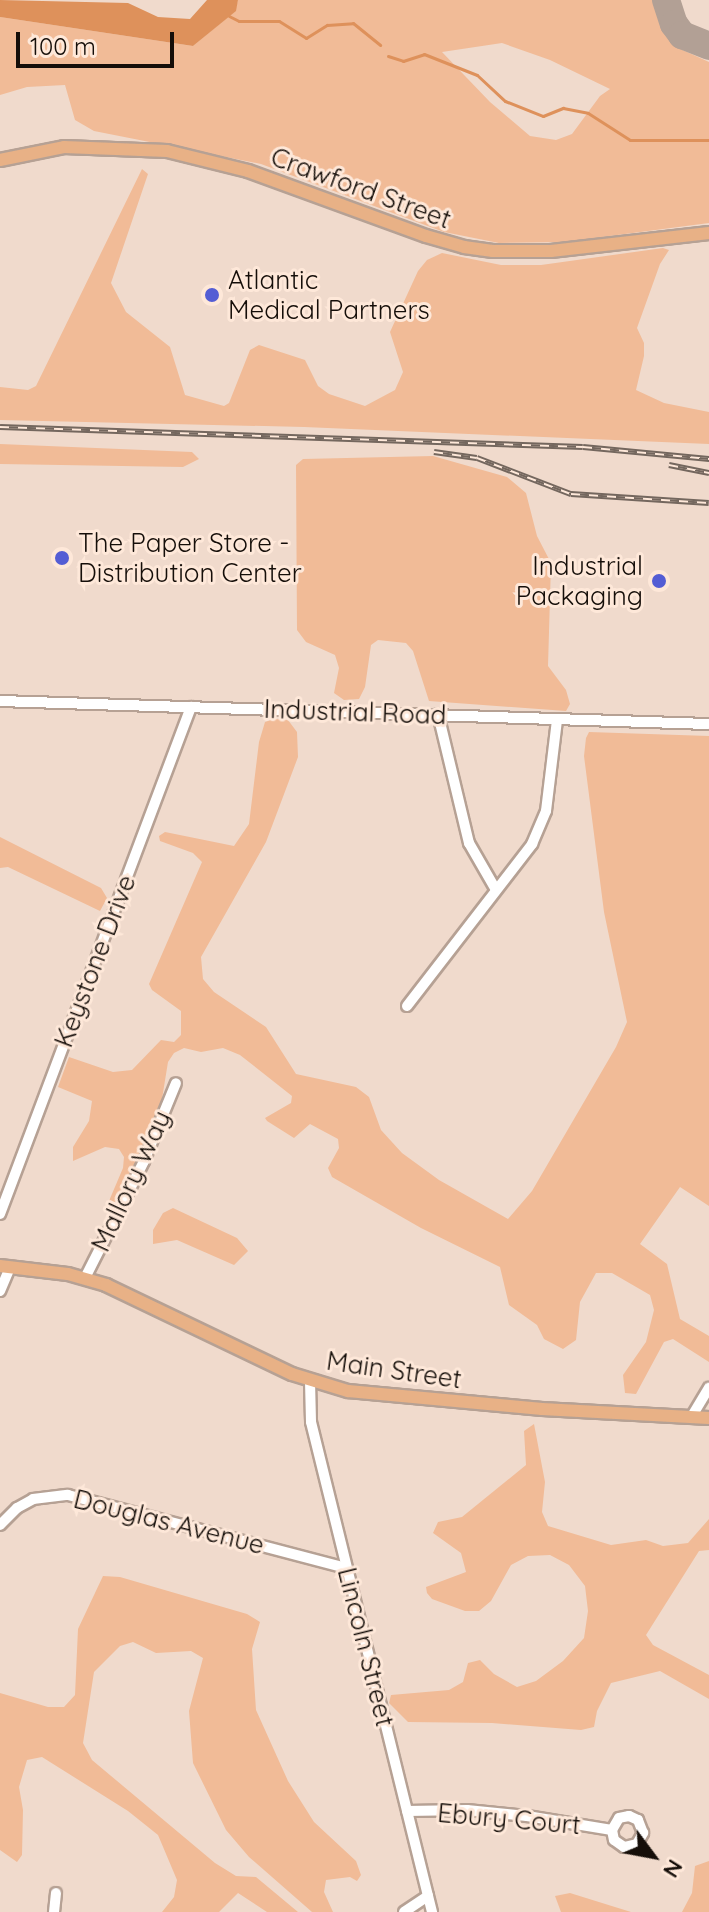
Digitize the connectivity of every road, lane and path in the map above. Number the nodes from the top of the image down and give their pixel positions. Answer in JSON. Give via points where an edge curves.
{"nodes":[{"id":1,"x":0,"y":160,"type":"edge"},
{"id":2,"x":709,"y":233,"type":"edge"},
{"id":3,"x":0,"y":701,"type":"edge"},
{"id":4,"x":191,"y":707,"type":"junction"},
{"id":5,"x":438,"y":714,"type":"junction"},
{"id":6,"x":557,"y":720,"type":"junction"},
{"id":7,"x":709,"y":724,"type":"edge"},
{"id":8,"x":496,"y":890,"type":"junction"},
{"id":9,"x":407,"y":1006,"type":"dead end"},
{"id":10,"x":176,"y":1083,"type":"dead end"},
{"id":11,"x":0,"y":1214,"type":"edge"},
{"id":12,"x":5,"y":1267,"type":"edge"},
{"id":13,"x":85,"y":1278,"type":"junction"},
{"id":14,"x":0,"y":1291,"type":"edge"},
{"id":15,"x":310,"y":1381,"type":"junction"},
{"id":16,"x":709,"y":1388,"type":"edge"},
{"id":17,"x":692,"y":1416,"type":"junction"},
{"id":18,"x":709,"y":1418,"type":"edge"},
{"id":19,"x":0,"y":1525,"type":"edge"},
{"id":20,"x":346,"y":1568,"type":"junction"},
{"id":21,"x":407,"y":1811,"type":"junction"},
{"id":22,"x":612,"y":1830,"type":"dead end"},
{"id":23,"x":56,"y":1893,"type":"dead end"},
{"id":24,"x":428,"y":1896,"type":"junction"},
{"id":25,"x":54,"y":1912,"type":"edge"},
{"id":26,"x":404,"y":1912,"type":"edge"},
{"id":27,"x":432,"y":1912,"type":"edge"}],
"edges":[{"from":1,"to":2,"type":"main road","name":"Crawford Street","via":[[64,147],[167,151],[248,171],[426,236],[493,251],[551,251]]},
{"from":3,"to":4,"type":"street","name":"Industrial Road"},
{"from":4,"to":5,"type":"street","name":"Industrial Road"},
{"from":4,"to":11,"type":"street","name":"Keystone Drive"},
{"from":5,"to":6,"type":"street","name":"Industrial Road"},
{"from":5,"to":8,"type":"street","via":[[469,843]]},
{"from":6,"to":7,"type":"street","name":"Industrial Road"},
{"from":6,"to":8,"type":"street","via":[[543,820],[532,844]]},
{"from":8,"to":9,"type":"street"},
{"from":10,"to":13,"type":"street","name":"Mallory Way"},
{"from":12,"to":13,"type":"main road","name":"Main Street"},
{"from":12,"to":14,"type":"street"},
{"from":13,"to":15,"type":"main road","name":"Main Street"},
{"from":15,"to":17,"type":"main road","name":"Main Street","via":[[381,1395]]},
{"from":15,"to":20,"type":"street","name":"Lincoln Street","via":[[309,1415]]},
{"from":16,"to":17,"type":"street"},
{"from":17,"to":18,"type":"main road","name":"Main Street"},
{"from":19,"to":20,"type":"street","name":"Douglas Avenue","via":[[27,1501],[68,1495]]},
{"from":20,"to":21,"type":"street","name":"Lincoln Street"},
{"from":21,"to":22,"type":"street","name":"Ebury Court","via":[[500,1813]]},
{"from":21,"to":24,"type":"street","name":"Lincoln Street"},
{"from":23,"to":25,"type":"street"},
{"from":24,"to":26,"type":"street"},
{"from":24,"to":27,"type":"street","name":"Lincoln Street"}]}
